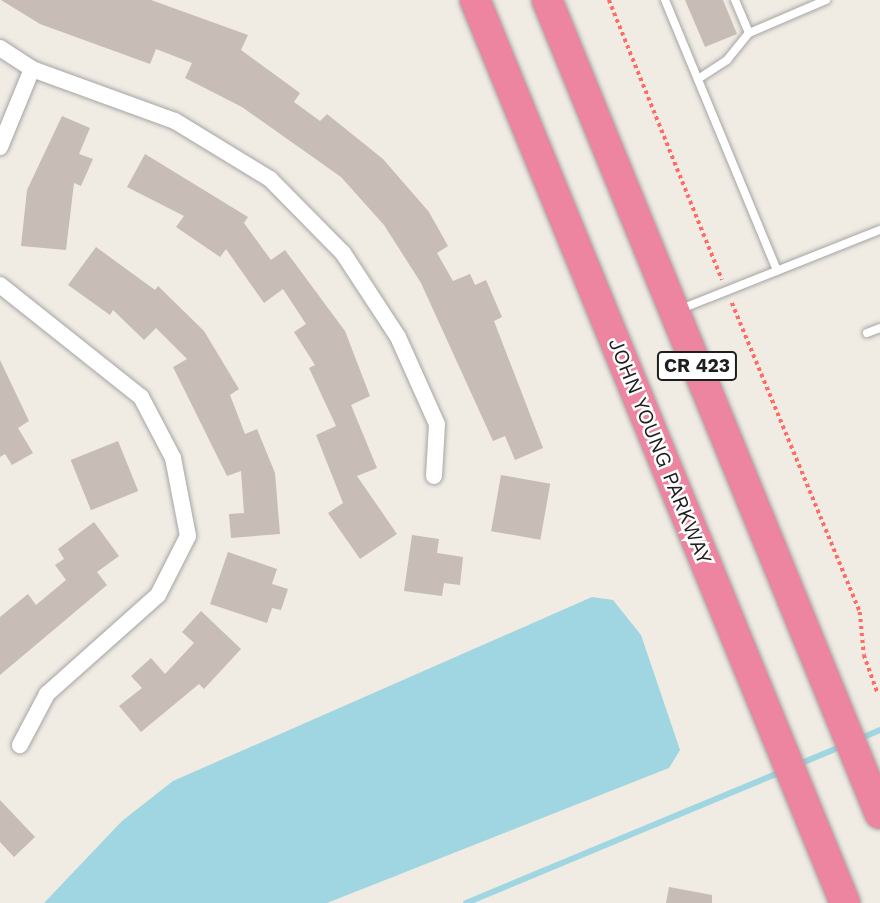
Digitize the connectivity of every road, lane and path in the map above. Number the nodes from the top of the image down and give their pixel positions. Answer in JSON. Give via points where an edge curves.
{"nodes":[{"id":1,"x":475,"y":0,"type":"edge"},
{"id":2,"x":547,"y":0,"type":"edge"},
{"id":3,"x":609,"y":0,"type":"edge"},
{"id":4,"x":665,"y":0,"type":"edge"},
{"id":5,"x":735,"y":0,"type":"edge"},
{"id":6,"x":826,"y":0,"type":"edge"},
{"id":7,"x":749,"y":33,"type":"junction"},
{"id":8,"x":0,"y":48,"type":"edge"},
{"id":9,"x":32,"y":69,"type":"junction"},
{"id":10,"x":698,"y":79,"type":"junction"},
{"id":11,"x":0,"y":147,"type":"edge"},
{"id":12,"x":880,"y":230,"type":"edge"},
{"id":13,"x":777,"y":271,"type":"junction"},
{"id":14,"x":0,"y":285,"type":"edge"},
{"id":15,"x":727,"y":291,"type":"junction"},
{"id":16,"x":675,"y":311,"type":"junction"},
{"id":17,"x":880,"y":328,"type":"edge"},
{"id":18,"x":867,"y":333,"type":"dead end"},
{"id":19,"x":434,"y":476,"type":"dead end"},
{"id":20,"x":878,"y":694,"type":"dead end"},
{"id":21,"x":20,"y":745,"type":"dead end"},
{"id":22,"x":880,"y":814,"type":"edge"},
{"id":23,"x":845,"y":903,"type":"edge"}],
"edges":[{"from":1,"to":23,"type":"highway","name":"JOHN YOUNG PARKWAY","number":"CR 423"},
{"from":2,"to":16,"type":"highway","number":"CR 423"},
{"from":3,"to":15,"type":"path"},
{"from":4,"to":10,"type":"lane"},
{"from":5,"to":7,"type":"lane"},
{"from":6,"to":7,"type":"lane"},
{"from":7,"to":10,"type":"lane","via":[[727,60]]},
{"from":8,"to":9,"type":"street"},
{"from":9,"to":11,"type":"street"},
{"from":9,"to":19,"type":"street","via":[[175,121],[270,179],[343,253],[398,337],[437,424]]},
{"from":10,"to":13,"type":"lane"},
{"from":12,"to":13,"type":"lane"},
{"from":13,"to":15,"type":"lane"},
{"from":14,"to":21,"type":"street","via":[[141,397],[173,458],[188,536],[158,595],[47,694]]},
{"from":15,"to":16,"type":"lane"},
{"from":15,"to":20,"type":"path","via":[[860,612],[864,655]]},
{"from":16,"to":22,"type":"highway","number":"CR 423"},
{"from":17,"to":18,"type":"lane"}]}
